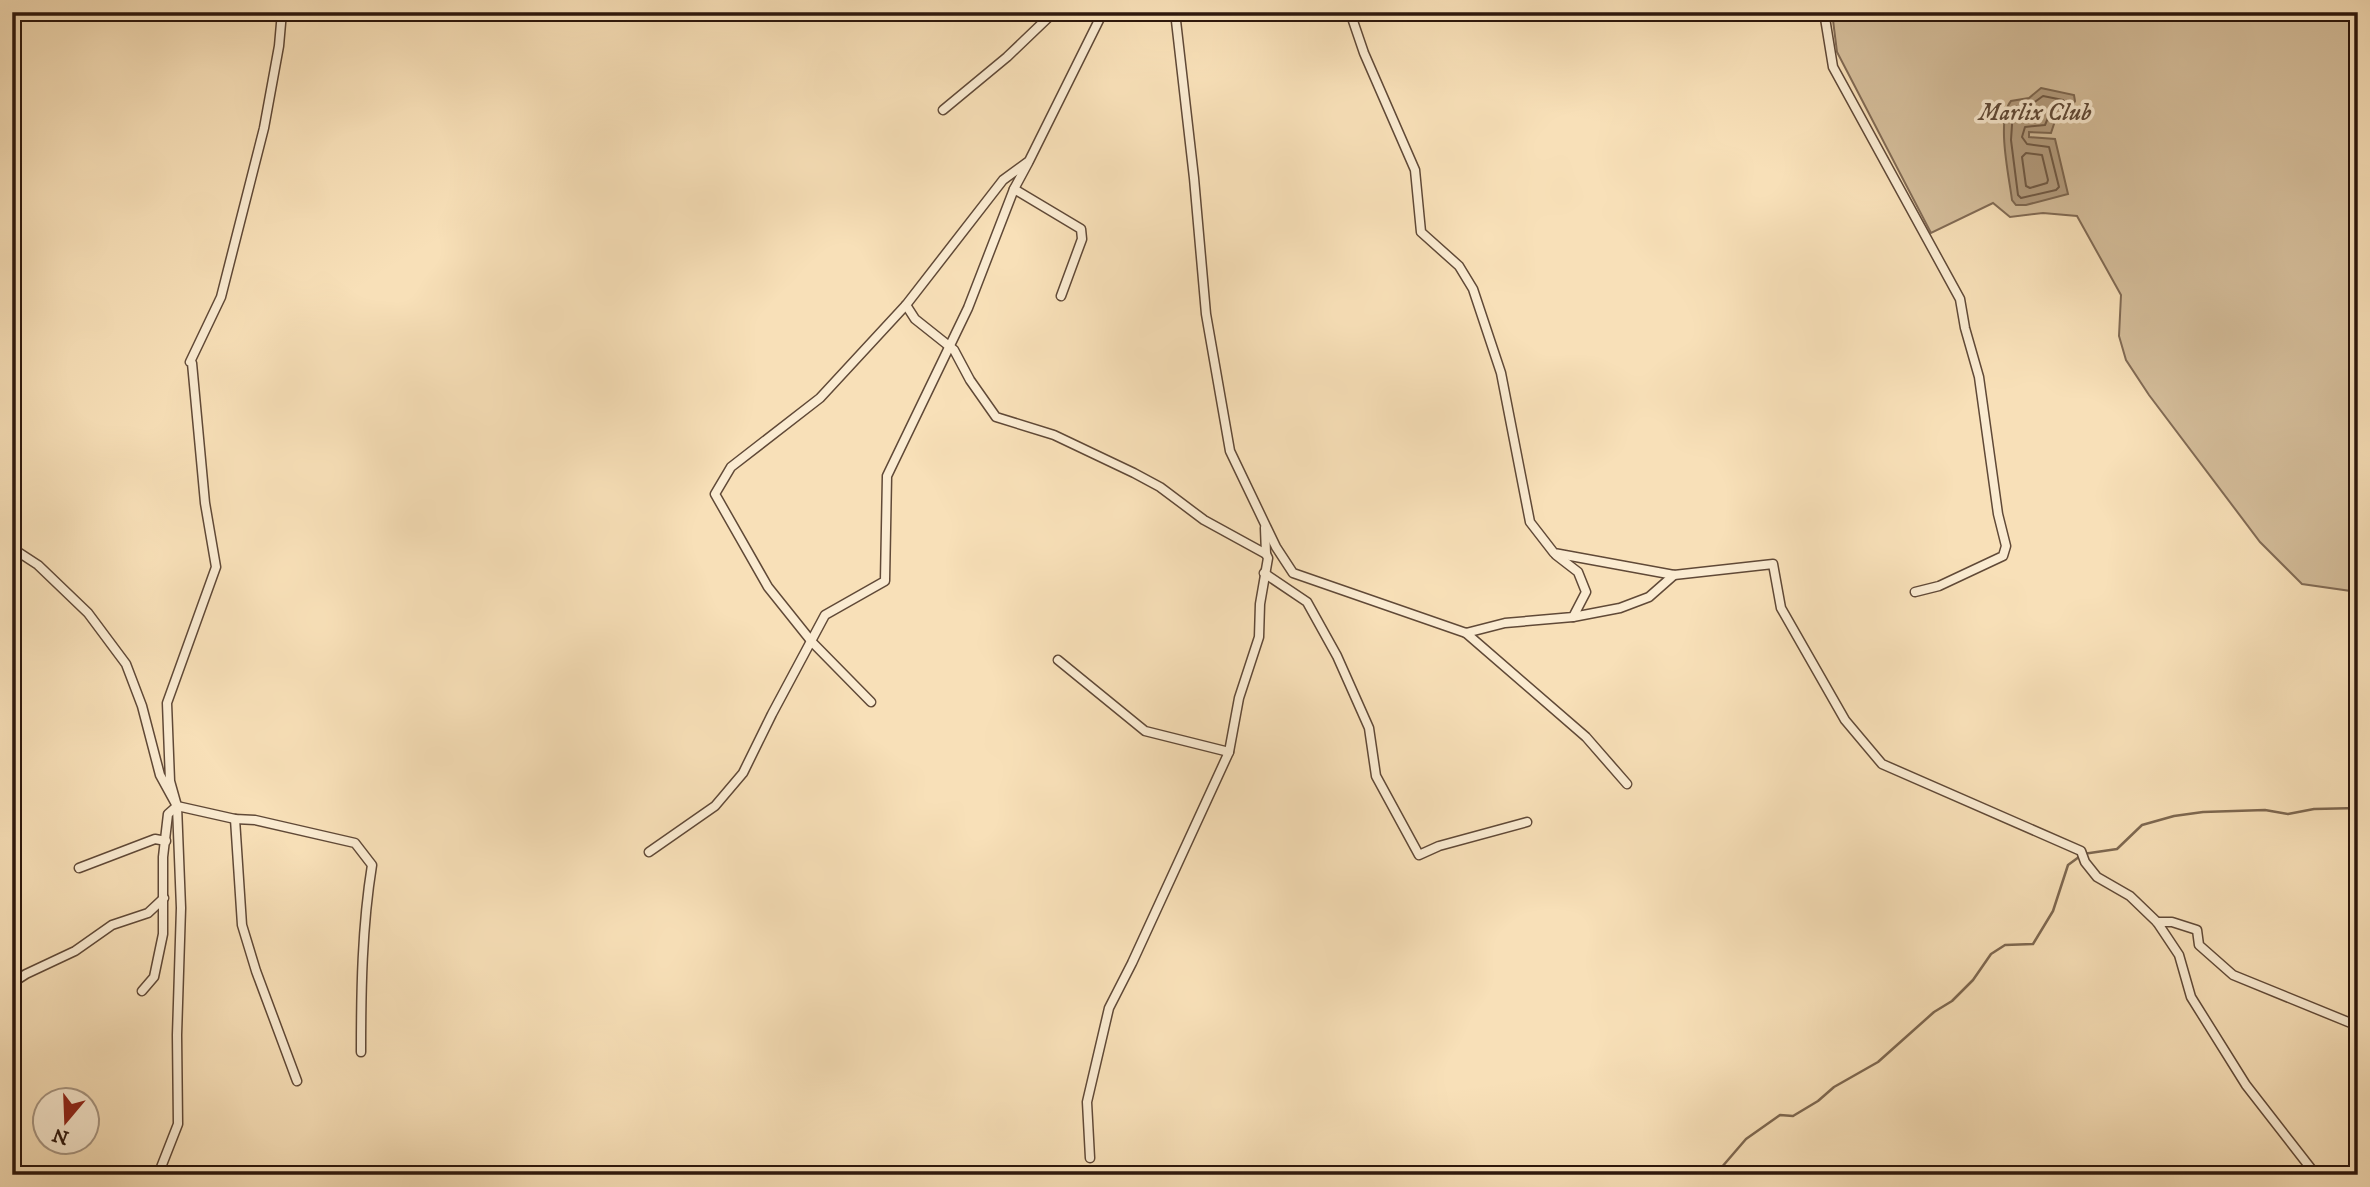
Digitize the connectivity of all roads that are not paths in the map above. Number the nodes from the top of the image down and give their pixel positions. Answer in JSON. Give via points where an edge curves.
{"nodes":[{"id":1,"x":282,"y":12,"type":"edge"},
{"id":2,"x":1054,"y":12,"type":"edge"},
{"id":3,"x":1103,"y":12,"type":"edge"},
{"id":4,"x":1175,"y":12,"type":"edge"},
{"id":5,"x":1350,"y":12,"type":"edge"},
{"id":6,"x":1824,"y":12,"type":"edge"},
{"id":7,"x":943,"y":110,"type":"dead end"},
{"id":8,"x":1029,"y":160,"type":"junction"},
{"id":9,"x":1014,"y":189,"type":"junction"},
{"id":10,"x":1061,"y":296,"type":"dead end"},
{"id":11,"x":906,"y":305,"type":"junction"},
{"id":12,"x":949,"y":347,"type":"junction"},
{"id":13,"x":1265,"y":525,"type":"junction"},
{"id":14,"x":12,"y":548,"type":"edge"},
{"id":15,"x":1554,"y":553,"type":"junction"},
{"id":16,"x":1266,"y":554,"type":"junction"},
{"id":17,"x":1265,"y":573,"type":"junction"},
{"id":18,"x":1674,"y":576,"type":"junction"},
{"id":19,"x":1914,"y":592,"type":"dead end"},
{"id":20,"x":1573,"y":617,"type":"junction"},
{"id":21,"x":1466,"y":633,"type":"junction"},
{"id":22,"x":813,"y":642,"type":"junction"},
{"id":23,"x":1058,"y":660,"type":"dead end"},
{"id":24,"x":871,"y":702,"type":"dead end"},
{"id":25,"x":1228,"y":752,"type":"junction"},
{"id":26,"x":1626,"y":784,"type":"dead end"},
{"id":27,"x":177,"y":806,"type":"junction"},
{"id":28,"x":235,"y":819,"type":"junction"},
{"id":29,"x":1527,"y":822,"type":"dead end"},
{"id":30,"x":166,"y":841,"type":"junction"},
{"id":31,"x":649,"y":852,"type":"dead end"},
{"id":32,"x":79,"y":868,"type":"dead end"},
{"id":33,"x":164,"y":898,"type":"junction"},
{"id":34,"x":2157,"y":922,"type":"junction"},
{"id":35,"x":12,"y":983,"type":"edge"},
{"id":36,"x":142,"y":991,"type":"dead end"},
{"id":37,"x":2358,"y":1026,"type":"edge"},
{"id":38,"x":361,"y":1052,"type":"dead end"},
{"id":39,"x":297,"y":1081,"type":"dead end"},
{"id":40,"x":1090,"y":1158,"type":"dead end"},
{"id":41,"x":158,"y":1175,"type":"edge"},
{"id":42,"x":2316,"y":1175,"type":"edge"}],
"edges":[{"from":1,"to":27,"type":"street","via":[[264,128],[221,297],[190,362],[216,567],[167,703],[170,781]]},
{"from":2,"to":7,"type":"street"},
{"from":3,"to":8,"type":"street"},
{"from":4,"to":13,"type":"street","via":[[1206,314],[1230,451]]},
{"from":5,"to":15,"type":"street","via":[[1415,170],[1421,232],[1460,266],[1473,289],[1500,373],[1530,522]]},
{"from":6,"to":19,"type":"street","via":[[1833,67],[1960,299],[1979,377],[2006,546],[2003,556],[1939,586]]},
{"from":8,"to":9,"type":"street"},
{"from":8,"to":11,"type":"street","via":[[1003,180]]},
{"from":9,"to":10,"type":"street","via":[[1081,229],[1082,239]]},
{"from":9,"to":12,"type":"street"},
{"from":11,"to":12,"type":"street","via":[[915,319]]},
{"from":11,"to":22,"type":"street","via":[[820,398],[731,467],[715,494],[768,587]]},
{"from":12,"to":16,"type":"street","via":[[996,417],[1054,436],[1133,473]]},
{"from":12,"to":22,"type":"street","via":[[887,476],[885,581],[825,615]]},
{"from":13,"to":16,"type":"street"},
{"from":13,"to":21,"type":"street","via":[[1293,573]]},
{"from":14,"to":27,"type":"street","via":[[38,565],[88,613],[126,664],[160,775]]},
{"from":15,"to":18,"type":"street"},
{"from":15,"to":20,"type":"street","via":[[1578,572],[1586,592]]},
{"from":16,"to":17,"type":"street"},
{"from":17,"to":25,"type":"street","via":[[1259,637]]},
{"from":17,"to":29,"type":"street","via":[[1307,602],[1337,656],[1369,729],[1376,776],[1419,855]]},
{"from":18,"to":20,"type":"street","via":[[1649,597]]},
{"from":18,"to":34,"type":"street","via":[[1773,564],[1781,608],[1845,720],[1882,764],[2081,851],[2097,877],[2130,896]]},
{"from":20,"to":21,"type":"street","via":[[1505,623]]},
{"from":21,"to":26,"type":"street","via":[[1586,737]]},
{"from":22,"to":24,"type":"street"},
{"from":22,"to":31,"type":"street","via":[[743,773],[715,806]]},
{"from":23,"to":25,"type":"street","via":[[1145,731]]},
{"from":25,"to":40,"type":"street","via":[[1109,1008],[1087,1102]]},
{"from":27,"to":28,"type":"street"},
{"from":27,"to":30,"type":"street","via":[[168,814]]},
{"from":27,"to":41,"type":"street","via":[[181,908],[178,1124]]},
{"from":28,"to":38,"type":"street","via":[[355,843],[372,865],[366,900]]},
{"from":28,"to":39,"type":"street","via":[[242,925]]},
{"from":30,"to":32,"type":"street","via":[[155,839]]},
{"from":30,"to":33,"type":"street"},
{"from":33,"to":35,"type":"street","via":[[148,913],[113,925],[75,951]]},
{"from":33,"to":36,"type":"street","via":[[159,956],[154,977]]},
{"from":34,"to":37,"type":"street","via":[[2197,930],[2199,946],[2233,975]]},
{"from":34,"to":42,"type":"street","via":[[2179,955],[2191,997],[2204,1019],[2246,1085]]}]}
